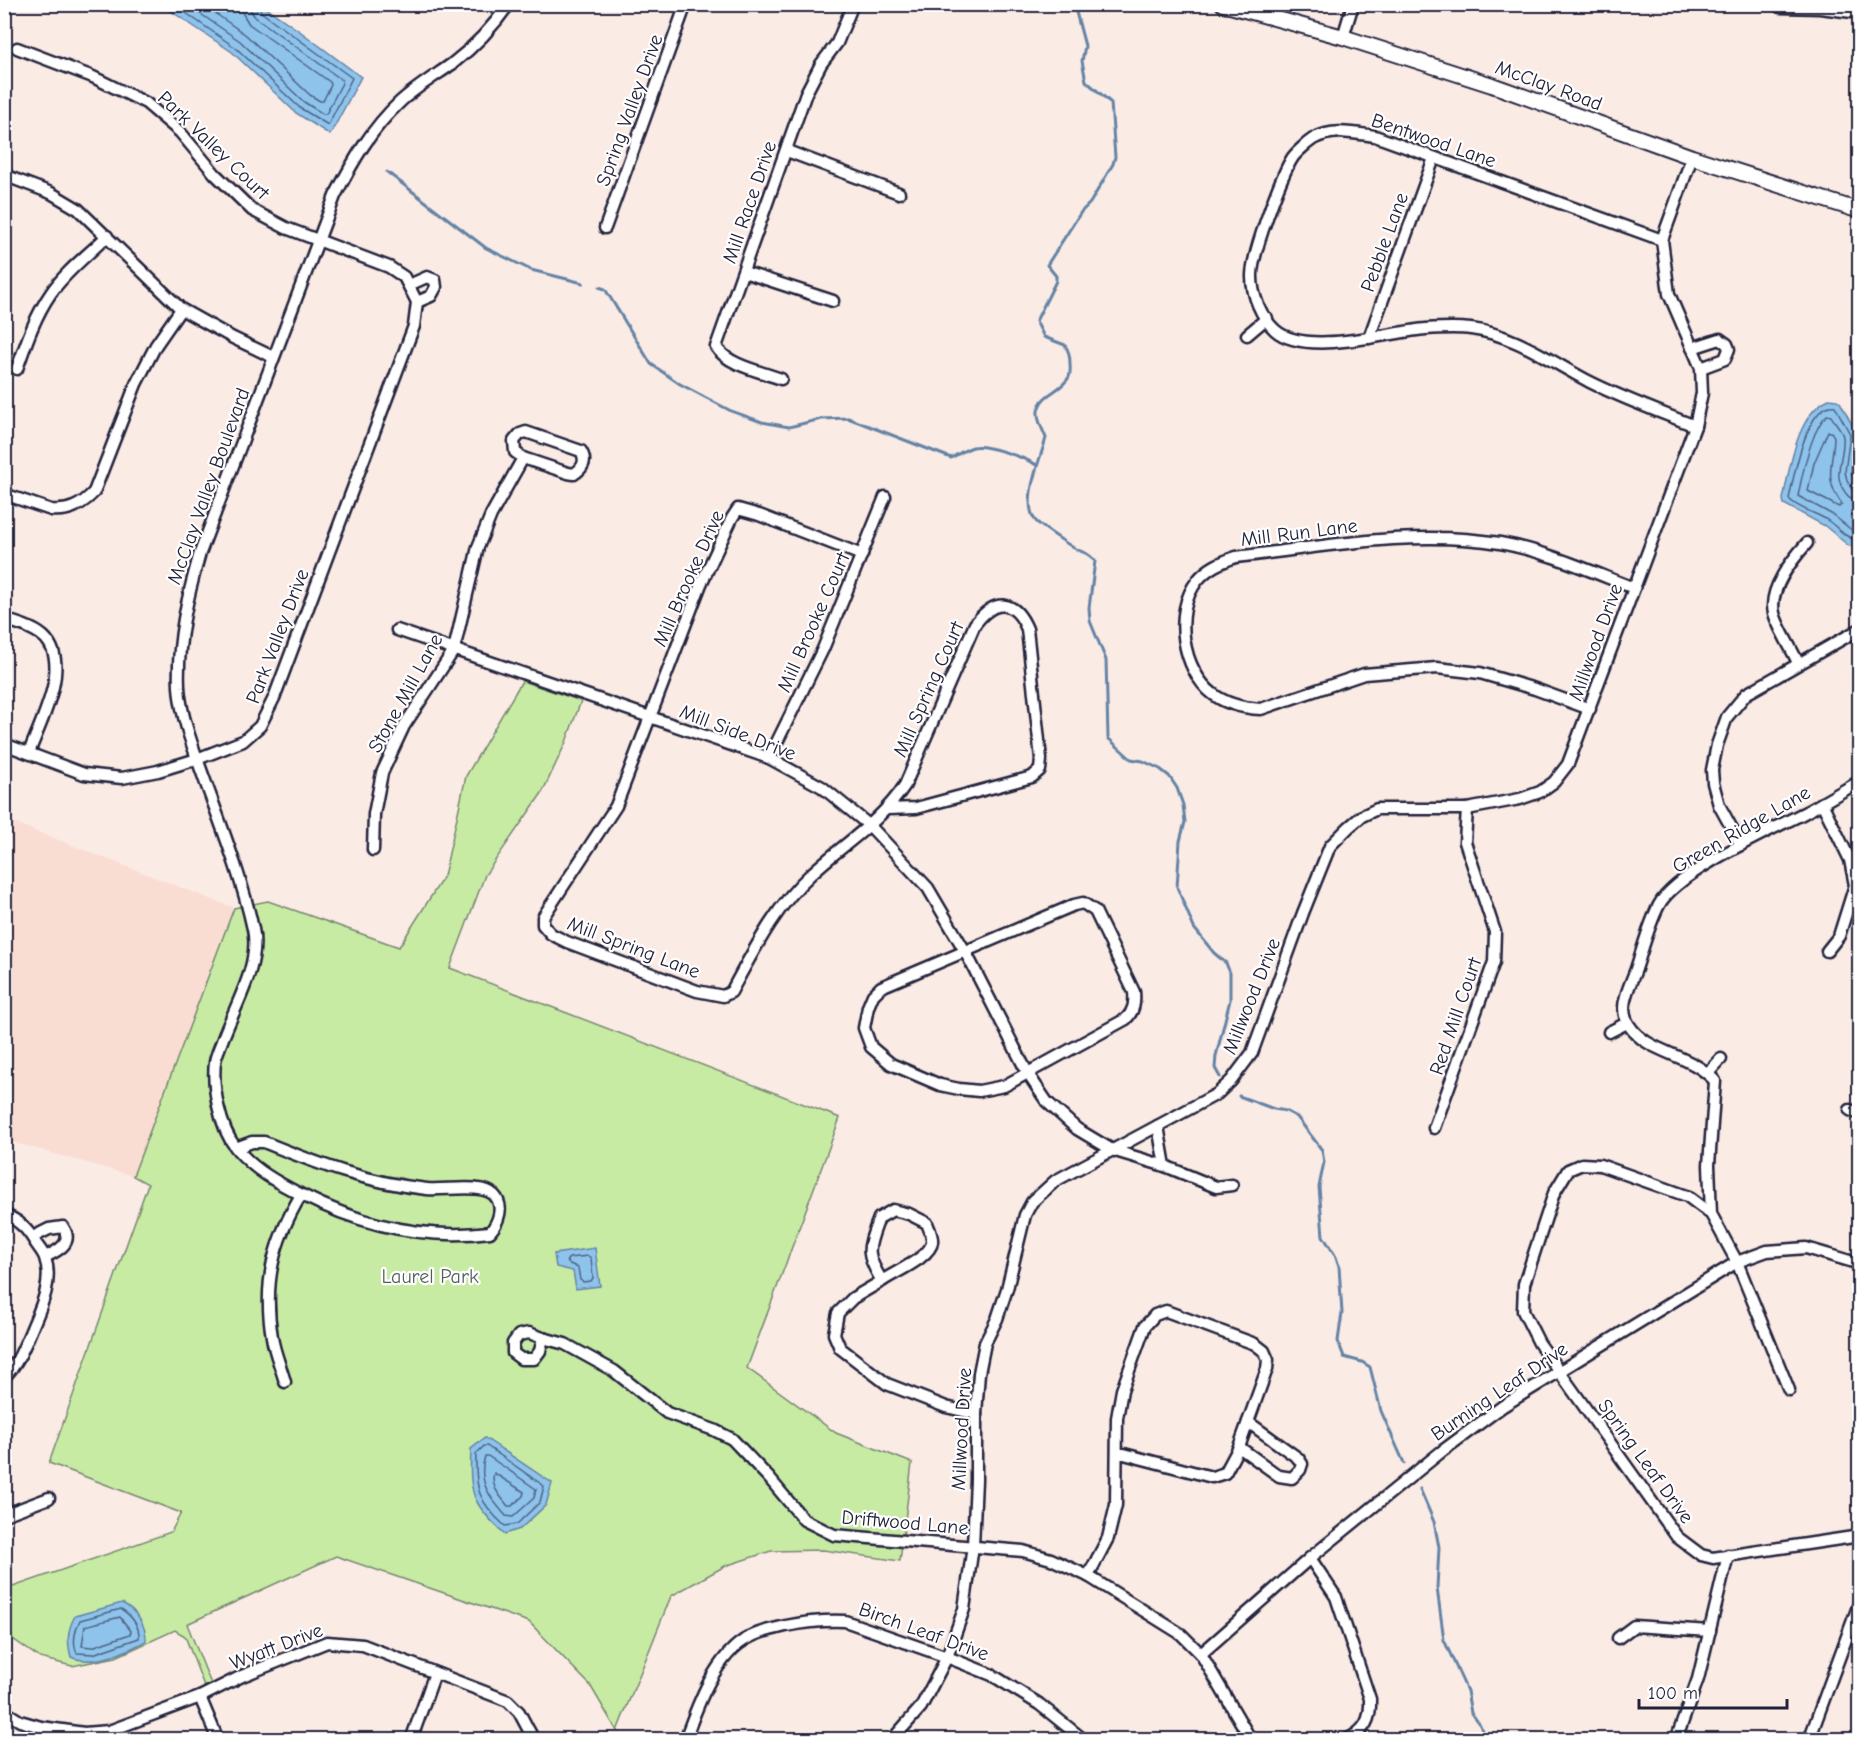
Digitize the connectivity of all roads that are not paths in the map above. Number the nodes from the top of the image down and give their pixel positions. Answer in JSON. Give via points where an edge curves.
{"nodes":[{"id":1,"x":509,"y":4,"type":"edge"},
{"id":2,"x":686,"y":4,"type":"edge"},
{"id":3,"x":853,"y":4,"type":"edge"},
{"id":4,"x":1223,"y":4,"type":"edge"},
{"id":5,"x":1353,"y":4,"type":"edge"},
{"id":6,"x":1779,"y":7,"type":"dead end"},
{"id":7,"x":1860,"y":13,"type":"edge"},
{"id":8,"x":1344,"y":37,"type":"junction"},
{"id":9,"x":17,"y":48,"type":"dead end"},
{"id":10,"x":786,"y":151,"type":"junction"},
{"id":11,"x":1692,"y":157,"type":"junction"},
{"id":12,"x":1434,"y":158,"type":"junction"},
{"id":13,"x":4,"y":175,"type":"edge"},
{"id":14,"x":899,"y":193,"type":"dead end"},
{"id":15,"x":1860,"y":211,"type":"edge"},
{"id":16,"x":605,"y":228,"type":"dead end"},
{"id":17,"x":107,"y":236,"type":"junction"},
{"id":18,"x":1662,"y":240,"type":"junction"},
{"id":19,"x":319,"y":241,"type":"junction"},
{"id":20,"x":744,"y":272,"type":"junction"},
{"id":21,"x":409,"y":285,"type":"junction"},
{"id":22,"x":417,"y":302,"type":"junction"},
{"id":23,"x":833,"y":302,"type":"dead end"},
{"id":24,"x":181,"y":309,"type":"junction"},
{"id":25,"x":1267,"y":318,"type":"junction"},
{"id":26,"x":1247,"y":335,"type":"dead end"},
{"id":27,"x":1369,"y":338,"type":"junction"},
{"id":28,"x":1692,"y":348,"type":"junction"},
{"id":29,"x":273,"y":357,"type":"junction"},
{"id":30,"x":1701,"y":368,"type":"junction"},
{"id":31,"x":16,"y":369,"type":"dead end"},
{"id":32,"x":781,"y":379,"type":"dead end"},
{"id":33,"x":1695,"y":426,"type":"junction"},
{"id":34,"x":523,"y":458,"type":"junction"},
{"id":35,"x":4,"y":494,"type":"edge"},
{"id":36,"x":885,"y":497,"type":"dead end"},
{"id":37,"x":1807,"y":543,"type":"dead end"},
{"id":38,"x":862,"y":555,"type":"junction"},
{"id":39,"x":1634,"y":588,"type":"junction"},
{"id":40,"x":4,"y":619,"type":"edge"},
{"id":41,"x":1860,"y":629,"type":"edge"},
{"id":42,"x":397,"y":630,"type":"dead end"},
{"id":43,"x":454,"y":650,"type":"junction"},
{"id":44,"x":1798,"y":663,"type":"junction"},
{"id":45,"x":1590,"y":709,"type":"junction"},
{"id":46,"x":649,"y":717,"type":"junction"},
{"id":47,"x":4,"y":744,"type":"edge"},
{"id":48,"x":29,"y":753,"type":"junction"},
{"id":49,"x":769,"y":758,"type":"junction"},
{"id":50,"x":197,"y":759,"type":"junction"},
{"id":51,"x":1860,"y":781,"type":"edge"},
{"id":52,"x":1822,"y":803,"type":"junction"},
{"id":53,"x":888,"y":808,"type":"junction"},
{"id":54,"x":1467,"y":808,"type":"junction"},
{"id":55,"x":870,"y":826,"type":"junction"},
{"id":56,"x":1741,"y":845,"type":"junction"},
{"id":57,"x":373,"y":850,"type":"dead end"},
{"id":58,"x":965,"y":951,"type":"junction"},
{"id":59,"x":1827,"y":951,"type":"dead end"},
{"id":60,"x":1627,"y":1023,"type":"junction"},
{"id":61,"x":1609,"y":1032,"type":"dead end"},
{"id":62,"x":1721,"y":1059,"type":"dead end"},
{"id":63,"x":1708,"y":1073,"type":"junction"},
{"id":64,"x":1028,"y":1074,"type":"junction"},
{"id":65,"x":1158,"y":1126,"type":"junction"},
{"id":66,"x":1434,"y":1128,"type":"dead end"},
{"id":67,"x":236,"y":1148,"type":"junction"},
{"id":68,"x":1112,"y":1150,"type":"junction"},
{"id":69,"x":1165,"y":1166,"type":"junction"},
{"id":70,"x":1710,"y":1182,"type":"junction"},
{"id":71,"x":1232,"y":1185,"type":"dead end"},
{"id":72,"x":301,"y":1195,"type":"junction"},
{"id":73,"x":1690,"y":1198,"type":"junction"},
{"id":74,"x":1711,"y":1214,"type":"junction"},
{"id":75,"x":4,"y":1215,"type":"edge"},
{"id":76,"x":33,"y":1238,"type":"junction"},
{"id":77,"x":45,"y":1257,"type":"junction"},
{"id":78,"x":1737,"y":1262,"type":"junction"},
{"id":79,"x":1860,"y":1264,"type":"edge"},
{"id":80,"x":882,"y":1281,"type":"junction"},
{"id":81,"x":543,"y":1338,"type":"dead end"},
{"id":82,"x":1558,"y":1370,"type":"junction"},
{"id":83,"x":4,"y":1377,"type":"edge"},
{"id":84,"x":285,"y":1382,"type":"dead end"},
{"id":85,"x":1789,"y":1390,"type":"dead end"},
{"id":86,"x":976,"y":1414,"type":"junction"},
{"id":87,"x":1248,"y":1422,"type":"junction"},
{"id":88,"x":1239,"y":1447,"type":"junction"},
{"id":89,"x":1117,"y":1454,"type":"junction"},
{"id":90,"x":49,"y":1498,"type":"dead end"},
{"id":91,"x":4,"y":1515,"type":"edge"},
{"id":92,"x":1860,"y":1536,"type":"edge"},
{"id":93,"x":973,"y":1546,"type":"junction"},
{"id":94,"x":1728,"y":1555,"type":"junction"},
{"id":95,"x":1310,"y":1558,"type":"junction"},
{"id":96,"x":1088,"y":1575,"type":"junction"},
{"id":97,"x":1860,"y":1601,"type":"edge"},
{"id":98,"x":1710,"y":1631,"type":"junction"},
{"id":99,"x":1618,"y":1638,"type":"dead end"},
{"id":100,"x":1201,"y":1654,"type":"junction"},
{"id":101,"x":947,"y":1657,"type":"junction"},
{"id":102,"x":435,"y":1673,"type":"junction"},
{"id":103,"x":200,"y":1697,"type":"junction"},
{"id":104,"x":7,"y":1716,"type":"edge"},
{"id":105,"x":219,"y":1740,"type":"edge"},
{"id":106,"x":411,"y":1740,"type":"edge"},
{"id":107,"x":534,"y":1740,"type":"edge"},
{"id":108,"x":685,"y":1740,"type":"edge"},
{"id":109,"x":892,"y":1740,"type":"edge"},
{"id":110,"x":1084,"y":1740,"type":"edge"},
{"id":111,"x":1251,"y":1740,"type":"edge"},
{"id":112,"x":1346,"y":1740,"type":"edge"},
{"id":113,"x":1676,"y":1740,"type":"edge"},
{"id":114,"x":1809,"y":1740,"type":"edge"}],
"edges":[{"from":1,"to":19,"type":"street","name":"McClay Valley Boulevard","via":[[475,45],[400,101],[376,129],[356,154]]},
{"from":2,"to":16,"type":"street","name":"Spring Valley Drive"},
{"from":3,"to":10,"type":"street","name":"Mill Race Drive","via":[[837,44],[811,81]]},
{"from":4,"to":8,"type":"main road","name":"McClay Road"},
{"from":5,"to":8,"type":"street"},
{"from":6,"to":7,"type":"street"},
{"from":8,"to":11,"type":"main road","name":"McClay Road"},
{"from":9,"to":19,"type":"street","name":"Park Valley Court","via":[[93,77],[146,103],[180,132],[252,210]]},
{"from":10,"to":14,"type":"street"},
{"from":10,"to":20,"type":"street","name":"Mill Race Drive"},
{"from":11,"to":15,"type":"main road","name":"McClay Road"},
{"from":11,"to":18,"type":"street","name":"Millwood Drive"},
{"from":12,"to":18,"type":"street","name":"Bentwood Lane"},
{"from":12,"to":25,"type":"street","name":"Bentwood Lane","via":[[1374,136],[1342,130],[1312,139],[1293,156],[1266,222],[1251,274],[1258,305]]},
{"from":12,"to":27,"type":"street","name":"Pebble Lane"},
{"from":13,"to":17,"type":"street","via":[[65,200]]},
{"from":17,"to":24,"type":"street"},
{"from":17,"to":31,"type":"street","via":[[52,291]]},
{"from":18,"to":28,"type":"street","name":"Millwood Drive","via":[[1669,294]]},
{"from":19,"to":21,"type":"street","via":[[389,267]]},
{"from":19,"to":29,"type":"street","name":"McClay Valley Boulevard"},
{"from":20,"to":23,"type":"street"},
{"from":20,"to":32,"type":"street","name":"Mill Race Drive","via":[[716,347],[731,361]]},
{"from":21,"to":22,"type":"street"},
{"from":21,"to":22,"type":"street","via":[[427,277],[435,280],[436,287],[430,296]]},
{"from":22,"to":50,"type":"street","name":"Park Valley Drive","via":[[414,326],[268,713],[243,741]]},
{"from":24,"to":29,"type":"street"},
{"from":24,"to":35,"type":"street","via":[[136,384],[94,492],[85,502],[59,511]]},
{"from":25,"to":26,"type":"street"},
{"from":25,"to":27,"type":"street","name":"Bentwood Lane","via":[[1283,335],[1307,342]]},
{"from":27,"to":33,"type":"street","name":"Bentwood Lane","via":[[1425,329],[1471,329],[1506,338],[1592,383]]},
{"from":28,"to":30,"type":"street","name":"Millwood Drive"},
{"from":28,"to":30,"type":"street","via":[[1720,339],[1727,344],[1725,359]]},
{"from":29,"to":50,"type":"street","name":"McClay Valley Boulevard","via":[[187,597],[180,642],[179,689]]},
{"from":30,"to":33,"type":"street","name":"Millwood Drive","via":[[1702,393]]},
{"from":33,"to":39,"type":"street","name":"Millwood Drive"},
{"from":34,"to":34,"type":"street","via":[[574,474],[584,460],[581,451],[526,432],[514,441],[515,452]]},
{"from":34,"to":43,"type":"street","name":"Stone Mill Lane","via":[[478,547]]},
{"from":36,"to":38,"type":"street","name":"Mill Brooke Court"},
{"from":37,"to":44,"type":"street","via":[[1788,565],[1774,597],[1774,613]]},
{"from":38,"to":46,"type":"street","name":"Mill Brooke Drive","via":[[738,509],[701,584]]},
{"from":38,"to":49,"type":"street","name":"Mill Brooke Court","via":[[823,649]]},
{"from":39,"to":45,"type":"street","name":"Millwood Drive"},
{"from":39,"to":45,"type":"street","name":"Mill Run Lane","via":[[1559,558],[1500,543],[1450,538],[1397,539],[1236,557],[1214,565],[1197,581],[1184,612],[1187,656],[1195,675],[1213,694],[1245,708],[1261,709],[1364,674],[1437,668],[1480,673]]},
{"from":40,"to":48,"type":"street","via":[[45,638],[57,665],[55,682]]},
{"from":41,"to":44,"type":"street"},
{"from":42,"to":43,"type":"street","name":"Mill Side Drive"},
{"from":43,"to":46,"type":"street","name":"Mill Side Drive"},
{"from":43,"to":57,"type":"street","name":"Stone Mill Lane","via":[[404,726],[382,773],[374,814]]},
{"from":44,"to":56,"type":"street","via":[[1746,694],[1727,717],[1718,745],[1713,783],[1719,805]]},
{"from":45,"to":54,"type":"street","name":"Millwood Drive","via":[[1568,764],[1554,782],[1540,792],[1520,798]]},
{"from":46,"to":49,"type":"street","name":"Mill Side Drive"},
{"from":46,"to":55,"type":"street","name":"Mill Spring Lane","via":[[616,806],[543,917],[543,925],[551,934],[697,991],[723,996],[731,992],[759,941],[792,894]]},
{"from":47,"to":48,"type":"street","name":"Park Valley Drive"},
{"from":48,"to":50,"type":"street","name":"Park Valley Drive","via":[[84,774],[122,778]]},
{"from":49,"to":55,"type":"street","name":"Mill Side Drive","via":[[822,787]]},
{"from":50,"to":67,"type":"street","name":"McClay Valley Boulevard","via":[[254,932],[253,963],[215,1061],[217,1105]]},
{"from":51,"to":52,"type":"street","name":"Green Ridge Lane"},
{"from":52,"to":56,"type":"street","name":"Green Ridge Lane"},
{"from":52,"to":59,"type":"street","via":[[1850,860],[1855,885],[1839,936]]},
{"from":53,"to":53,"type":"street","name":"Mill Spring Court","via":[[916,808],[1032,777],[1040,770],[1027,629],[1012,608],[993,607],[975,624],[905,785]]},
{"from":53,"to":55,"type":"street","name":"Mill Spring Court"},
{"from":54,"to":65,"type":"street","name":"Millwood Drive","via":[[1377,810],[1349,826],[1330,846],[1252,1053],[1218,1094]]},
{"from":54,"to":66,"type":"street","name":"Red Mill Court","via":[[1465,842],[1496,932],[1494,962]]},
{"from":55,"to":58,"type":"street","name":"Mill Side Drive","via":[[928,888]]},
{"from":56,"to":60,"type":"street","name":"Green Ridge Lane","via":[[1678,882],[1660,904],[1623,1004]]},
{"from":58,"to":64,"type":"street","name":"Mill Side Drive"},
{"from":58,"to":64,"type":"street","via":[[881,987],[873,995],[864,1028],[871,1047],[891,1064],[959,1089],[979,1091],[1004,1086]]},
{"from":58,"to":64,"type":"street","via":[[1074,905],[1083,903],[1095,911],[1134,992],[1135,1005],[1131,1014]]},
{"from":60,"to":61,"type":"street"},
{"from":60,"to":63,"type":"street","via":[[1636,1035]]},
{"from":62,"to":63,"type":"street"},
{"from":63,"to":70,"type":"street","via":[[1715,1081]]},
{"from":64,"to":68,"type":"street","name":"Mill Side Drive","via":[[1047,1102],[1070,1123]]},
{"from":65,"to":68,"type":"street","name":"Millwood Drive"},
{"from":65,"to":69,"type":"street"},
{"from":67,"to":72,"type":"street","via":[[269,1178]]},
{"from":67,"to":72,"type":"street","via":[[264,1142],[374,1181],[433,1190],[483,1189],[495,1196],[499,1214],[490,1232],[420,1232],[363,1221]]},
{"from":68,"to":69,"type":"street","name":"Mill Side Drive"},
{"from":68,"to":86,"type":"street","name":"Millwood Drive","via":[[1055,1181],[1024,1215],[1007,1288],[985,1343]]},
{"from":69,"to":71,"type":"street","name":"Mill Side Drive","via":[[1216,1187]]},
{"from":70,"to":73,"type":"street"},
{"from":70,"to":74,"type":"street"},
{"from":72,"to":84,"type":"street","via":[[271,1266],[267,1293],[272,1338]]},
{"from":73,"to":74,"type":"street","name":"Spring Leaf Drive"},
{"from":73,"to":82,"type":"street","name":"Spring Leaf Drive","via":[[1600,1165],[1582,1164],[1568,1170],[1554,1193],[1524,1284],[1523,1311]]},
{"from":74,"to":78,"type":"street"},
{"from":75,"to":76,"type":"street","via":[[28,1230]]},
{"from":76,"to":77,"type":"street"},
{"from":76,"to":77,"type":"street","via":[[63,1227],[67,1233],[64,1245]]},
{"from":77,"to":83,"type":"street","via":[[42,1305],[12,1370]]},
{"from":78,"to":79,"type":"street","name":"Burning Leaf Drive","via":[[1767,1251],[1806,1248]]},
{"from":78,"to":82,"type":"street","name":"Burning Leaf Drive"},
{"from":78,"to":85,"type":"street"},
{"from":80,"to":80,"type":"street","via":[[930,1250],[927,1223],[893,1210],[879,1218],[868,1253]]},
{"from":80,"to":86,"type":"street","via":[[853,1298],[838,1313],[834,1334],[840,1348],[887,1384]]},
{"from":81,"to":93,"type":"street","name":"Driftwood Lane","via":[[565,1344],[614,1371],[667,1413],[732,1439],[808,1523],[834,1535]]},
{"from":82,"to":94,"type":"street","name":"Spring Leaf Drive","via":[[1677,1537],[1701,1555]]},
{"from":82,"to":95,"type":"street","name":"Burning Leaf Drive","via":[[1441,1452]]},
{"from":86,"to":93,"type":"street","name":"Millwood Drive"},
{"from":87,"to":88,"type":"street"},
{"from":87,"to":88,"type":"street","via":[[1298,1458],[1300,1470],[1292,1479],[1279,1476]]},
{"from":87,"to":89,"type":"street","via":[[1267,1369],[1264,1351],[1255,1344],[1166,1311],[1144,1326],[1122,1389]]},
{"from":88,"to":89,"type":"street","via":[[1225,1473],[1212,1477]]},
{"from":89,"to":96,"type":"street","via":[[1116,1505],[1108,1538]]},
{"from":90,"to":91,"type":"street"},
{"from":92,"to":94,"type":"street","name":"Spring Leaf Drive"},
{"from":93,"to":96,"type":"street","name":"Driftwood Lane","via":[[1034,1553]]},
{"from":93,"to":101,"type":"street","name":"Millwood Drive","via":[[964,1609]]},
{"from":94,"to":98,"type":"street"},
{"from":95,"to":100,"type":"street","name":"Burning Leaf Drive"},
{"from":95,"to":112,"type":"street","via":[[1336,1597],[1371,1699],[1365,1727]]},
{"from":96,"to":100,"type":"street","name":"Driftwood Lane","via":[[1181,1634]]},
{"from":97,"to":114,"type":"street"},
{"from":98,"to":99,"type":"street","via":[[1634,1626]]},
{"from":98,"to":113,"type":"street"},
{"from":100,"to":111,"type":"street","name":"Driftwood Lane"},
{"from":101,"to":108,"type":"street","name":"Birch Leaf Drive","via":[[845,1622],[812,1621],[772,1629],[749,1637],[727,1656],[710,1679]]},
{"from":101,"to":109,"type":"street","name":"Millwood Drive","via":[[921,1707]]},
{"from":101,"to":110,"type":"street","name":"Birch Leaf Drive","via":[[992,1675],[1039,1704]]},
{"from":102,"to":103,"type":"street","name":"Wyatt Drive","via":[[363,1645],[327,1642]]},
{"from":102,"to":106,"type":"street"},
{"from":102,"to":107,"type":"street","name":"Wyatt Drive","via":[[508,1701],[519,1712]]},
{"from":103,"to":104,"type":"street","name":"Wyatt Drive","via":[[109,1731],[84,1733],[41,1727]]},
{"from":103,"to":105,"type":"street"}]}
